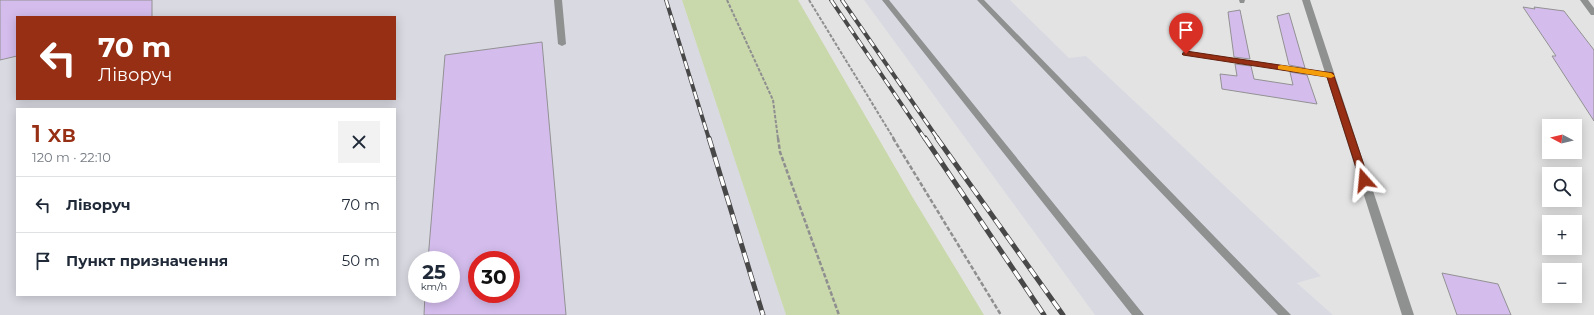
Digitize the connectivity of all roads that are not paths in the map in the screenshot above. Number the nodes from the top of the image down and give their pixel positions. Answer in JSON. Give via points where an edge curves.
{"nodes":[{"id":1,"x":558,"y":0,"type":"edge"},
{"id":2,"x":885,"y":0,"type":"edge"},
{"id":3,"x":980,"y":0,"type":"edge"},
{"id":4,"x":1306,"y":0,"type":"edge"},
{"id":5,"x":1584,"y":0,"type":"edge"},
{"id":6,"x":1594,"y":13,"type":"edge"},
{"id":7,"x":562,"y":44,"type":"dead end"},
{"id":8,"x":1186,"y":54,"type":"dead end"},
{"id":9,"x":1330,"y":75,"type":"junction"},
{"id":10,"x":1138,"y":315,"type":"edge"},
{"id":11,"x":1285,"y":315,"type":"edge"},
{"id":12,"x":1408,"y":315,"type":"edge"}],
"edges":[{"from":1,"to":7,"type":"street"},
{"from":2,"to":10,"type":"lane"},
{"from":3,"to":11,"type":"lane"},
{"from":4,"to":9,"type":"street"},
{"from":5,"to":6,"type":"street"},
{"from":8,"to":9,"type":"lane"},
{"from":9,"to":12,"type":"street"}]}
